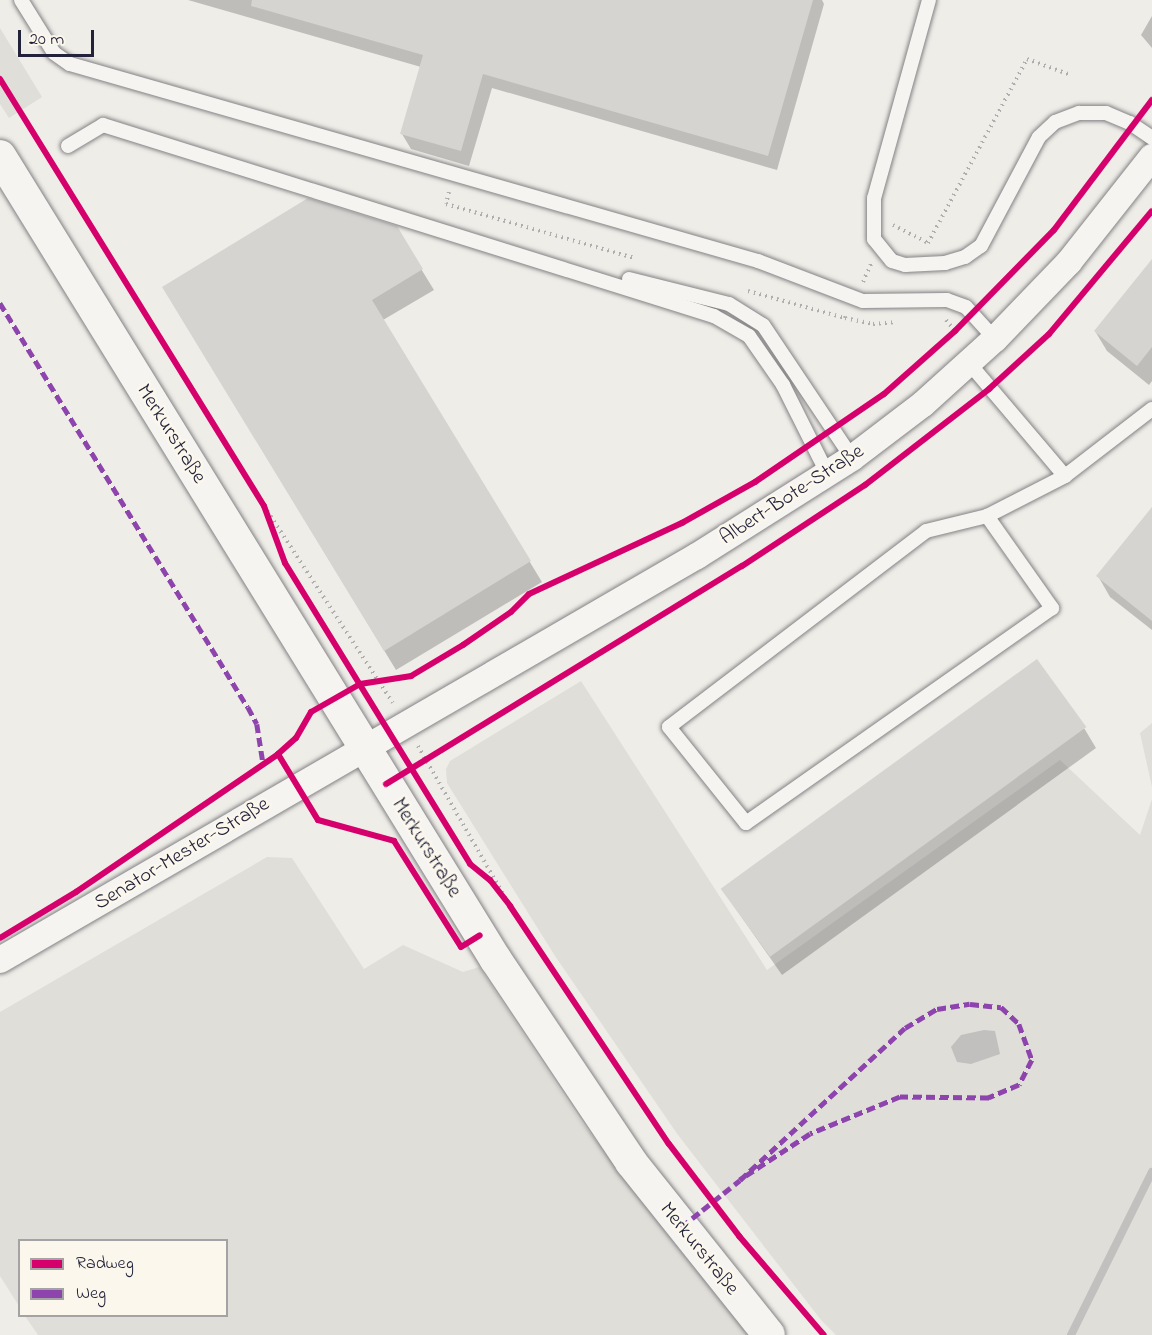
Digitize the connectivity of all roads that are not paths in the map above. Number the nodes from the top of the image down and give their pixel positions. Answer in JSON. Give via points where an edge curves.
{"nodes":[{"id":1,"x":21,"y":0,"type":"edge"},
{"id":2,"x":929,"y":0,"type":"edge"},
{"id":3,"x":1152,"y":138,"type":"edge"},
{"id":4,"x":68,"y":146,"type":"dead end"},
{"id":5,"x":0,"y":156,"type":"edge"},
{"id":6,"x":1152,"y":157,"type":"edge"},
{"id":7,"x":510,"y":250,"type":"junction"},
{"id":8,"x":995,"y":339,"type":"junction"},
{"id":9,"x":969,"y":363,"type":"junction"},
{"id":10,"x":1152,"y":409,"type":"edge"},
{"id":11,"x":852,"y":458,"type":"junction"},
{"id":12,"x":827,"y":474,"type":"junction"},
{"id":13,"x":1065,"y":476,"type":"junction"},
{"id":14,"x":987,"y":516,"type":"junction"},
{"id":15,"x":364,"y":748,"type":"junction"},
{"id":16,"x":0,"y":960,"type":"edge"},
{"id":17,"x":769,"y":1335,"type":"edge"}],
"edges":[{"from":1,"to":8,"type":"lane","via":[[54,54],[70,64],[758,261],[855,298],[883,303],[947,300],[966,307]]},
{"from":2,"to":3,"type":"lane","via":[[873,198],[874,239],[892,261],[905,265],[945,263],[965,257],[981,246],[1039,137],[1054,122],[1079,113],[1106,113]]},
{"from":4,"to":7,"type":"lane","via":[[103,125]]},
{"from":5,"to":15,"type":"street","name":"Merkurstraße"},
{"from":6,"to":8,"type":"street","name":"Albert-Bote-Straße","via":[[1069,262]]},
{"from":7,"to":11,"type":"lane","via":[[729,304],[763,326]]},
{"from":7,"to":12,"type":"lane","via":[[714,316],[749,336],[783,385]]},
{"from":8,"to":9,"type":"street","name":"Albert-Bote-Straße"},
{"from":9,"to":11,"type":"street","name":"Albert-Bote-Straße"},
{"from":9,"to":13,"type":"lane"},
{"from":10,"to":13,"type":"lane"},
{"from":11,"to":12,"type":"street","name":"Albert-Bote-Straße"},
{"from":12,"to":15,"type":"street","name":"Albert-Bote-Straße","via":[[697,556]]},
{"from":13,"to":14,"type":"lane"},
{"from":14,"to":14,"type":"lane","via":[[926,531],[669,727],[746,823],[1052,608]]},
{"from":15,"to":16,"type":"street","name":"Senator-Mester-Straße"},
{"from":15,"to":17,"type":"street","name":"Merkurstraße","via":[[496,960],[631,1162]]}]}
